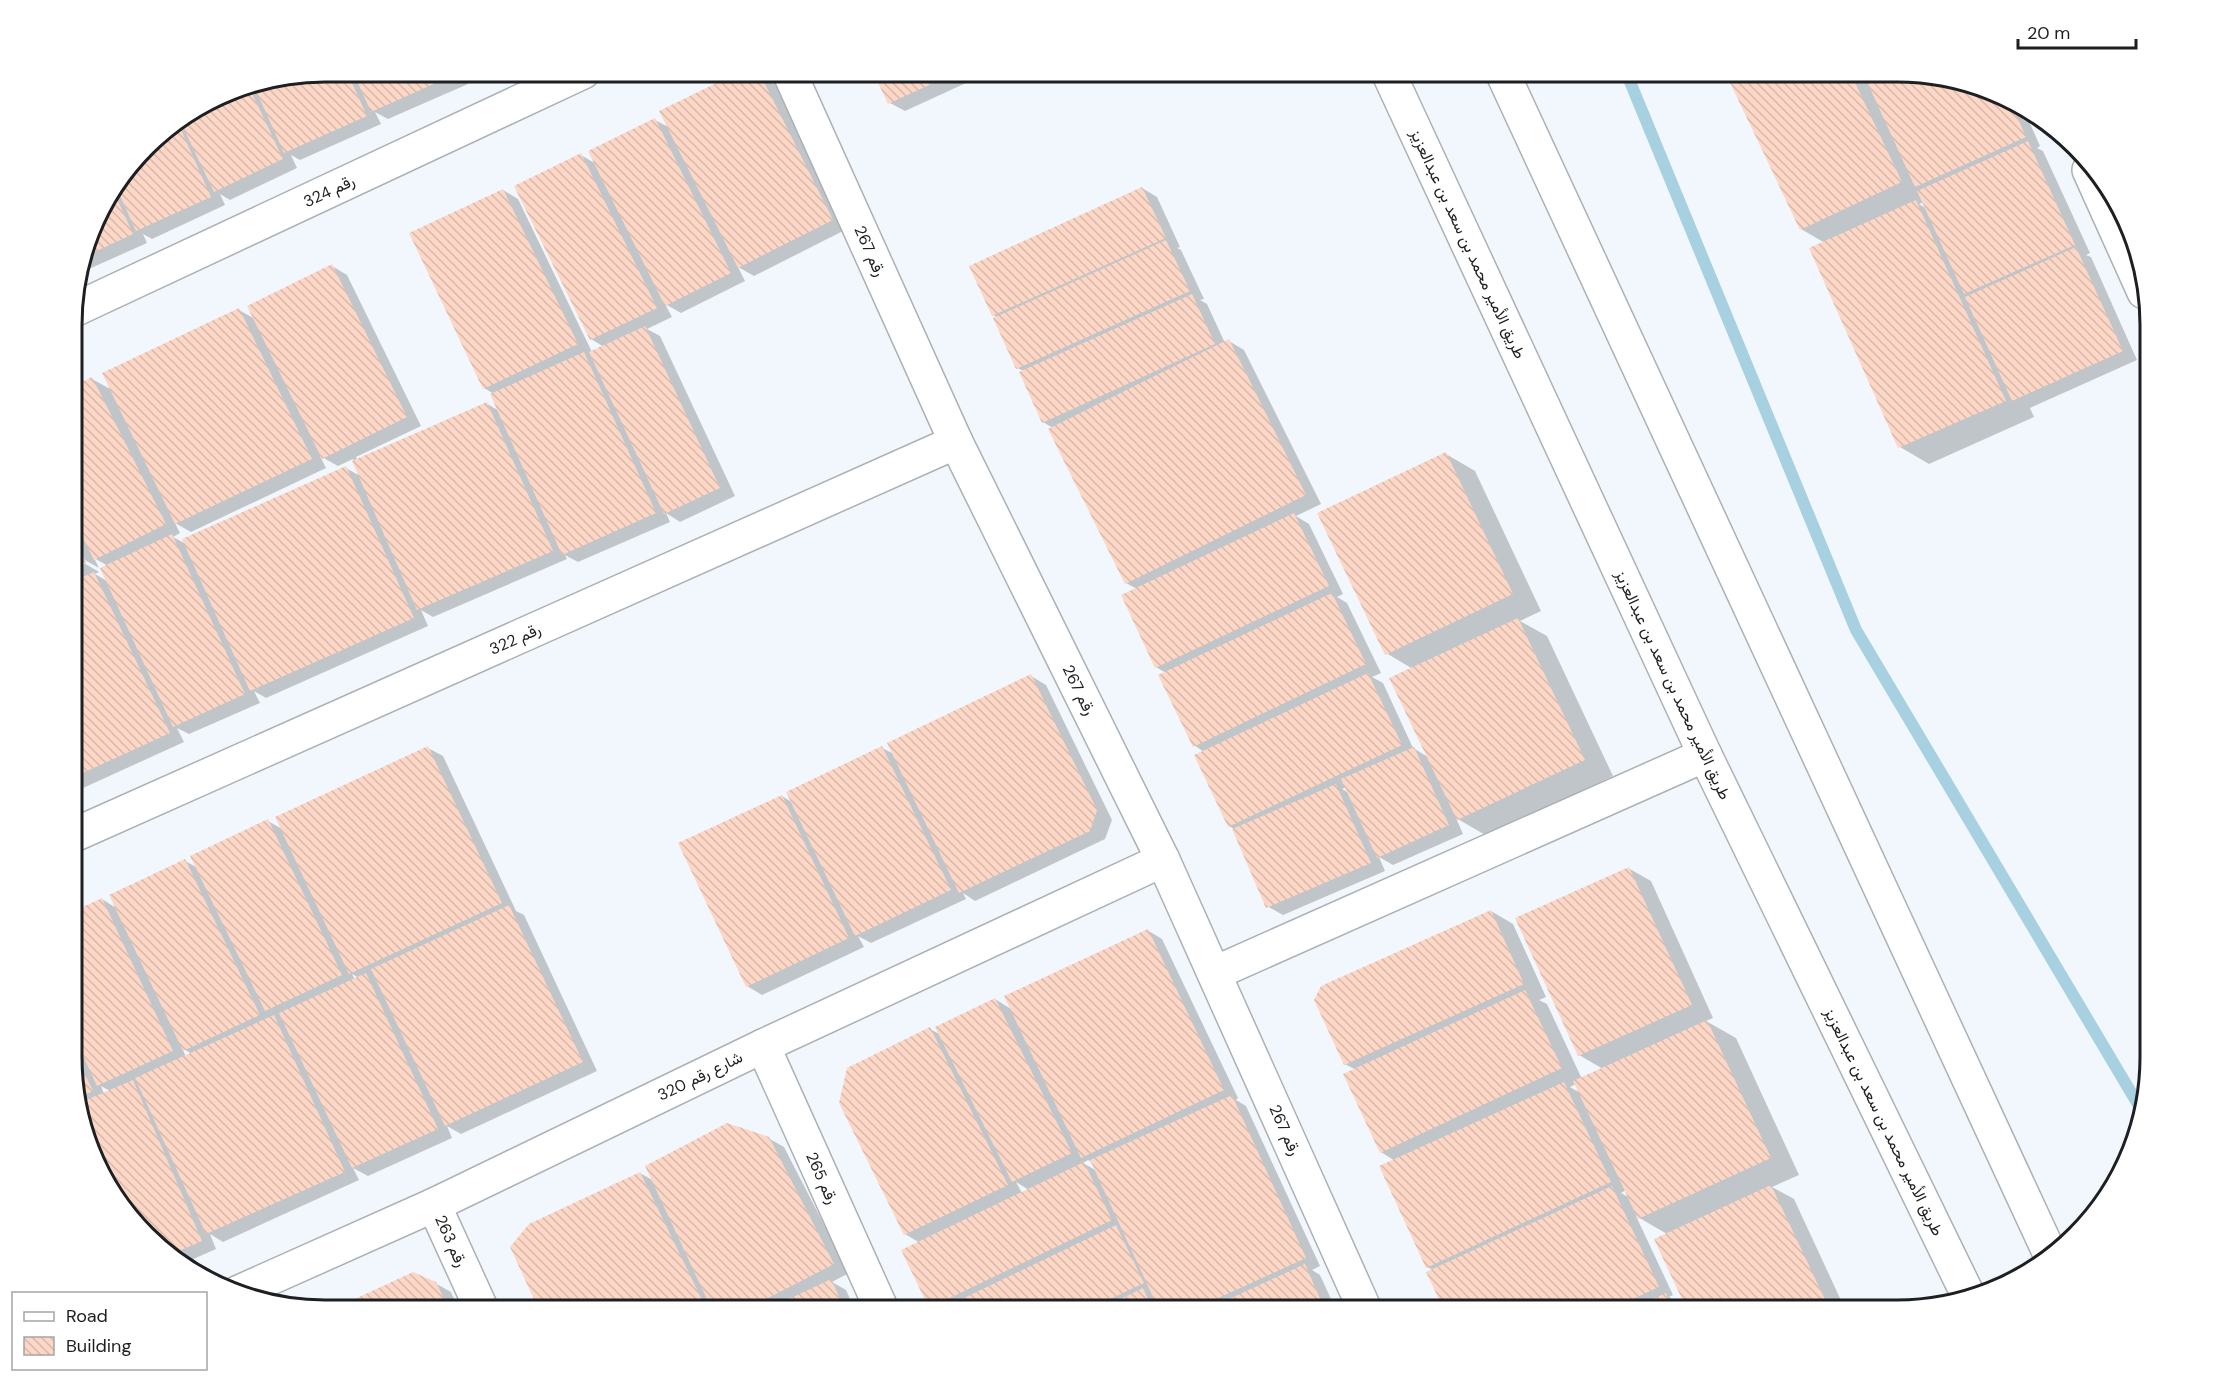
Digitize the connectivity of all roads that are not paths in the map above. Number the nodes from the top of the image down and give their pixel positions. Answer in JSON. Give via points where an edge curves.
{"nodes":[{"id":1,"x":562,"y":82,"type":"edge"},
{"id":2,"x":794,"y":82,"type":"edge"},
{"id":3,"x":1393,"y":82,"type":"edge"},
{"id":4,"x":1507,"y":82,"type":"edge"},
{"id":5,"x":2099,"y":193,"type":"edge"},
{"id":6,"x":2131,"y":263,"type":"edge"},
{"id":7,"x":84,"y":306,"type":"edge"},
{"id":8,"x":956,"y":442,"type":"junction"},
{"id":9,"x":1705,"y":755,"type":"junction"},
{"id":10,"x":82,"y":831,"type":"edge"},
{"id":11,"x":1163,"y":860,"type":"junction"},
{"id":12,"x":1215,"y":973,"type":"junction"},
{"id":13,"x":763,"y":1046,"type":"junction"},
{"id":14,"x":434,"y":1204,"type":"junction"},
{"id":15,"x":2047,"y":1247,"type":"edge"},
{"id":16,"x":249,"y":1287,"type":"edge"},
{"id":17,"x":1965,"y":1289,"type":"edge"},
{"id":18,"x":477,"y":1300,"type":"edge"},
{"id":19,"x":877,"y":1300,"type":"edge"},
{"id":20,"x":1361,"y":1300,"type":"edge"}],
"edges":[{"from":1,"to":7,"type":"street","name":"رقم 324"},
{"from":2,"to":8,"type":"street","name":"رقم 267"},
{"from":3,"to":9,"type":"street","name":"طريق الأمير محمد بن سعد بن عبدالعزيز"},
{"from":4,"to":15,"type":"street"},
{"from":5,"to":6,"type":"street"},
{"from":8,"to":10,"type":"street","name":"رقم 322"},
{"from":8,"to":11,"type":"street","name":"رقم 267"},
{"from":9,"to":12,"type":"street"},
{"from":9,"to":17,"type":"street","name":"طريق الأمير محمد بن سعد بن عبدالعزيز"},
{"from":11,"to":12,"type":"street","name":"رقم 267"},
{"from":11,"to":13,"type":"street","name":"شارع رقم 320"},
{"from":12,"to":20,"type":"street","name":"رقم 267"},
{"from":13,"to":14,"type":"street","name":"شارع رقم 320"},
{"from":13,"to":19,"type":"street","name":"رقم 265"},
{"from":14,"to":16,"type":"street","name":"شارع رقم 320"},
{"from":14,"to":18,"type":"street","name":"رقم 263"}]}
